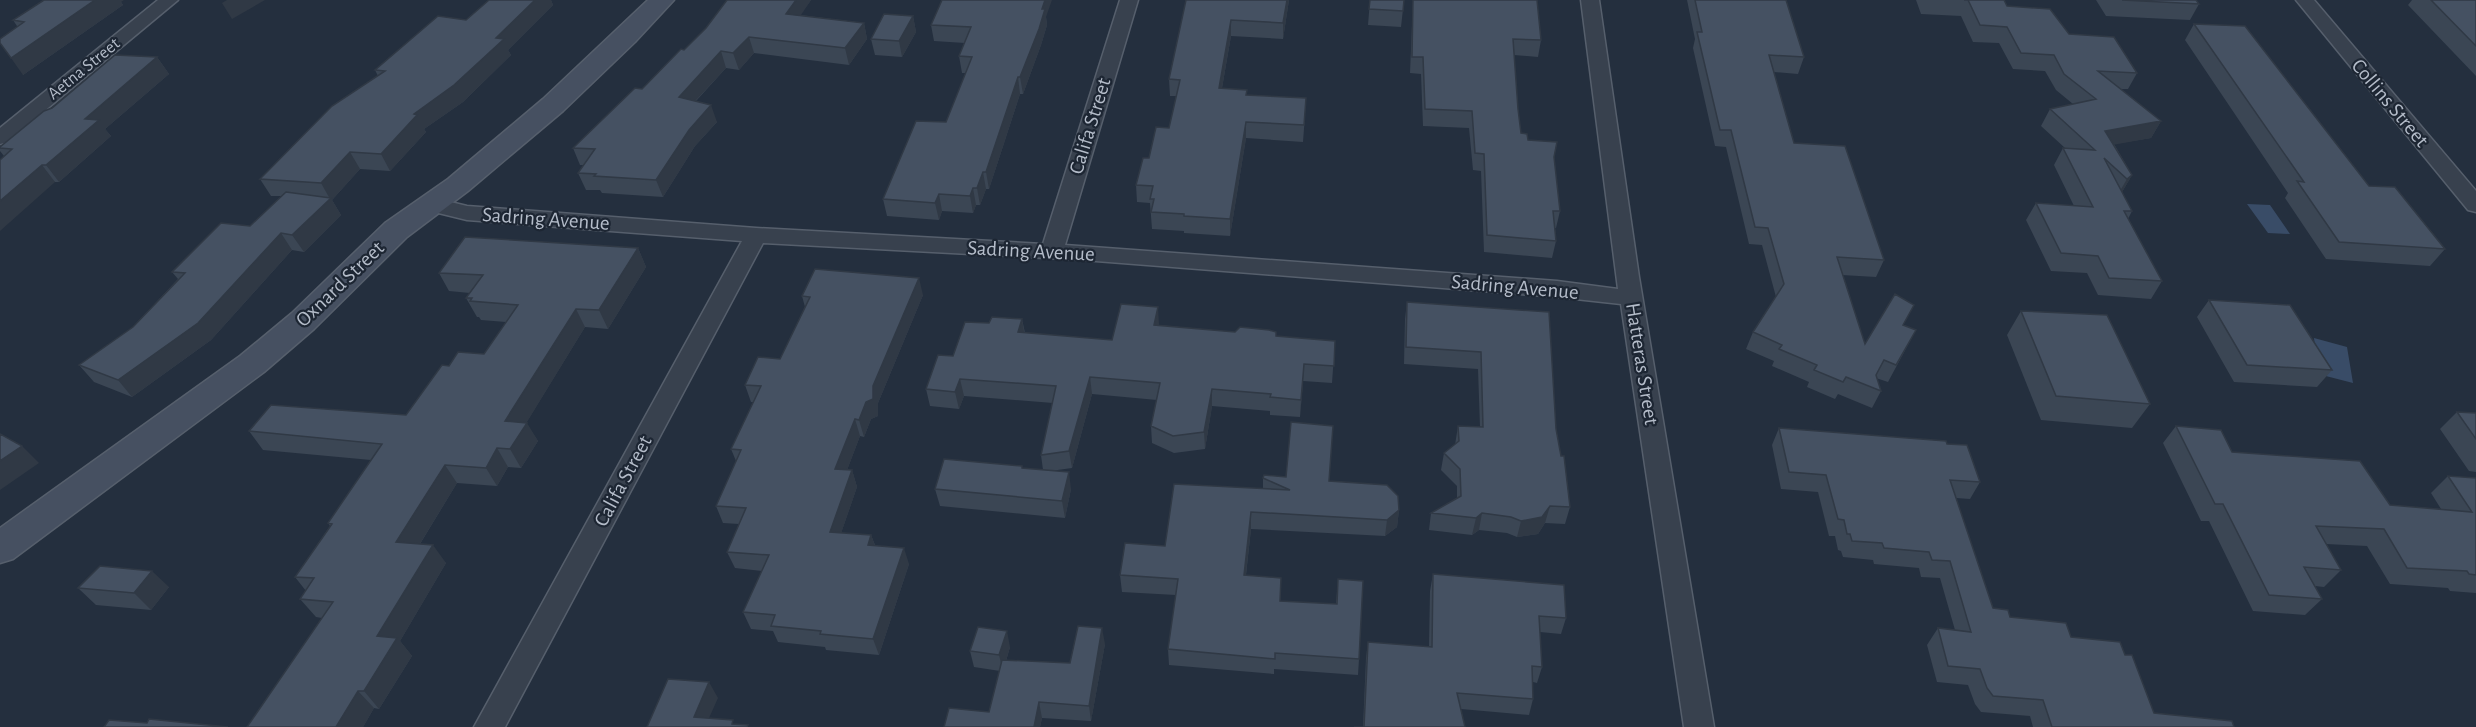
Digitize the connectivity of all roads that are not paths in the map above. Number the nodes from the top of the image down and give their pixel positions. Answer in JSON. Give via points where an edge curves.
{"nodes":[{"id":1,"x":169,"y":0,"type":"edge"},
{"id":2,"x":662,"y":0,"type":"edge"},
{"id":3,"x":1129,"y":0,"type":"edge"},
{"id":4,"x":1590,"y":0,"type":"edge"},
{"id":5,"x":2305,"y":0,"type":"edge"},
{"id":6,"x":0,"y":138,"type":"edge"},
{"id":7,"x":430,"y":204,"type":"junction"},
{"id":8,"x":2476,"y":205,"type":"edge"},
{"id":9,"x":756,"y":235,"type":"junction"},
{"id":10,"x":1052,"y":252,"type":"junction"},
{"id":11,"x":1632,"y":298,"type":"junction"},
{"id":12,"x":0,"y":548,"type":"edge"},
{"id":13,"x":489,"y":727,"type":"edge"},
{"id":14,"x":1699,"y":727,"type":"edge"}],
"edges":[{"from":1,"to":6,"type":"street","name":"Aetna Street"},
{"from":2,"to":7,"type":"street","name":"Oxnard Street","via":[[553,105]]},
{"from":3,"to":10,"type":"street","name":"Califa Street"},
{"from":4,"to":11,"type":"street","name":"Hatteras Street"},
{"from":5,"to":8,"type":"street","name":"Collins Street"},
{"from":7,"to":9,"type":"street","name":"Sadring Avenue","via":[[467,213]]},
{"from":7,"to":12,"type":"street","name":"Oxnard Street","via":[[396,230],[303,321],[252,364]]},
{"from":9,"to":10,"type":"street","name":"Sadring Avenue"},
{"from":9,"to":13,"type":"street","name":"Califa Street"},
{"from":10,"to":11,"type":"street","name":"Sadring Avenue"},
{"from":11,"to":14,"type":"street","name":"Hatteras Street"}]}
